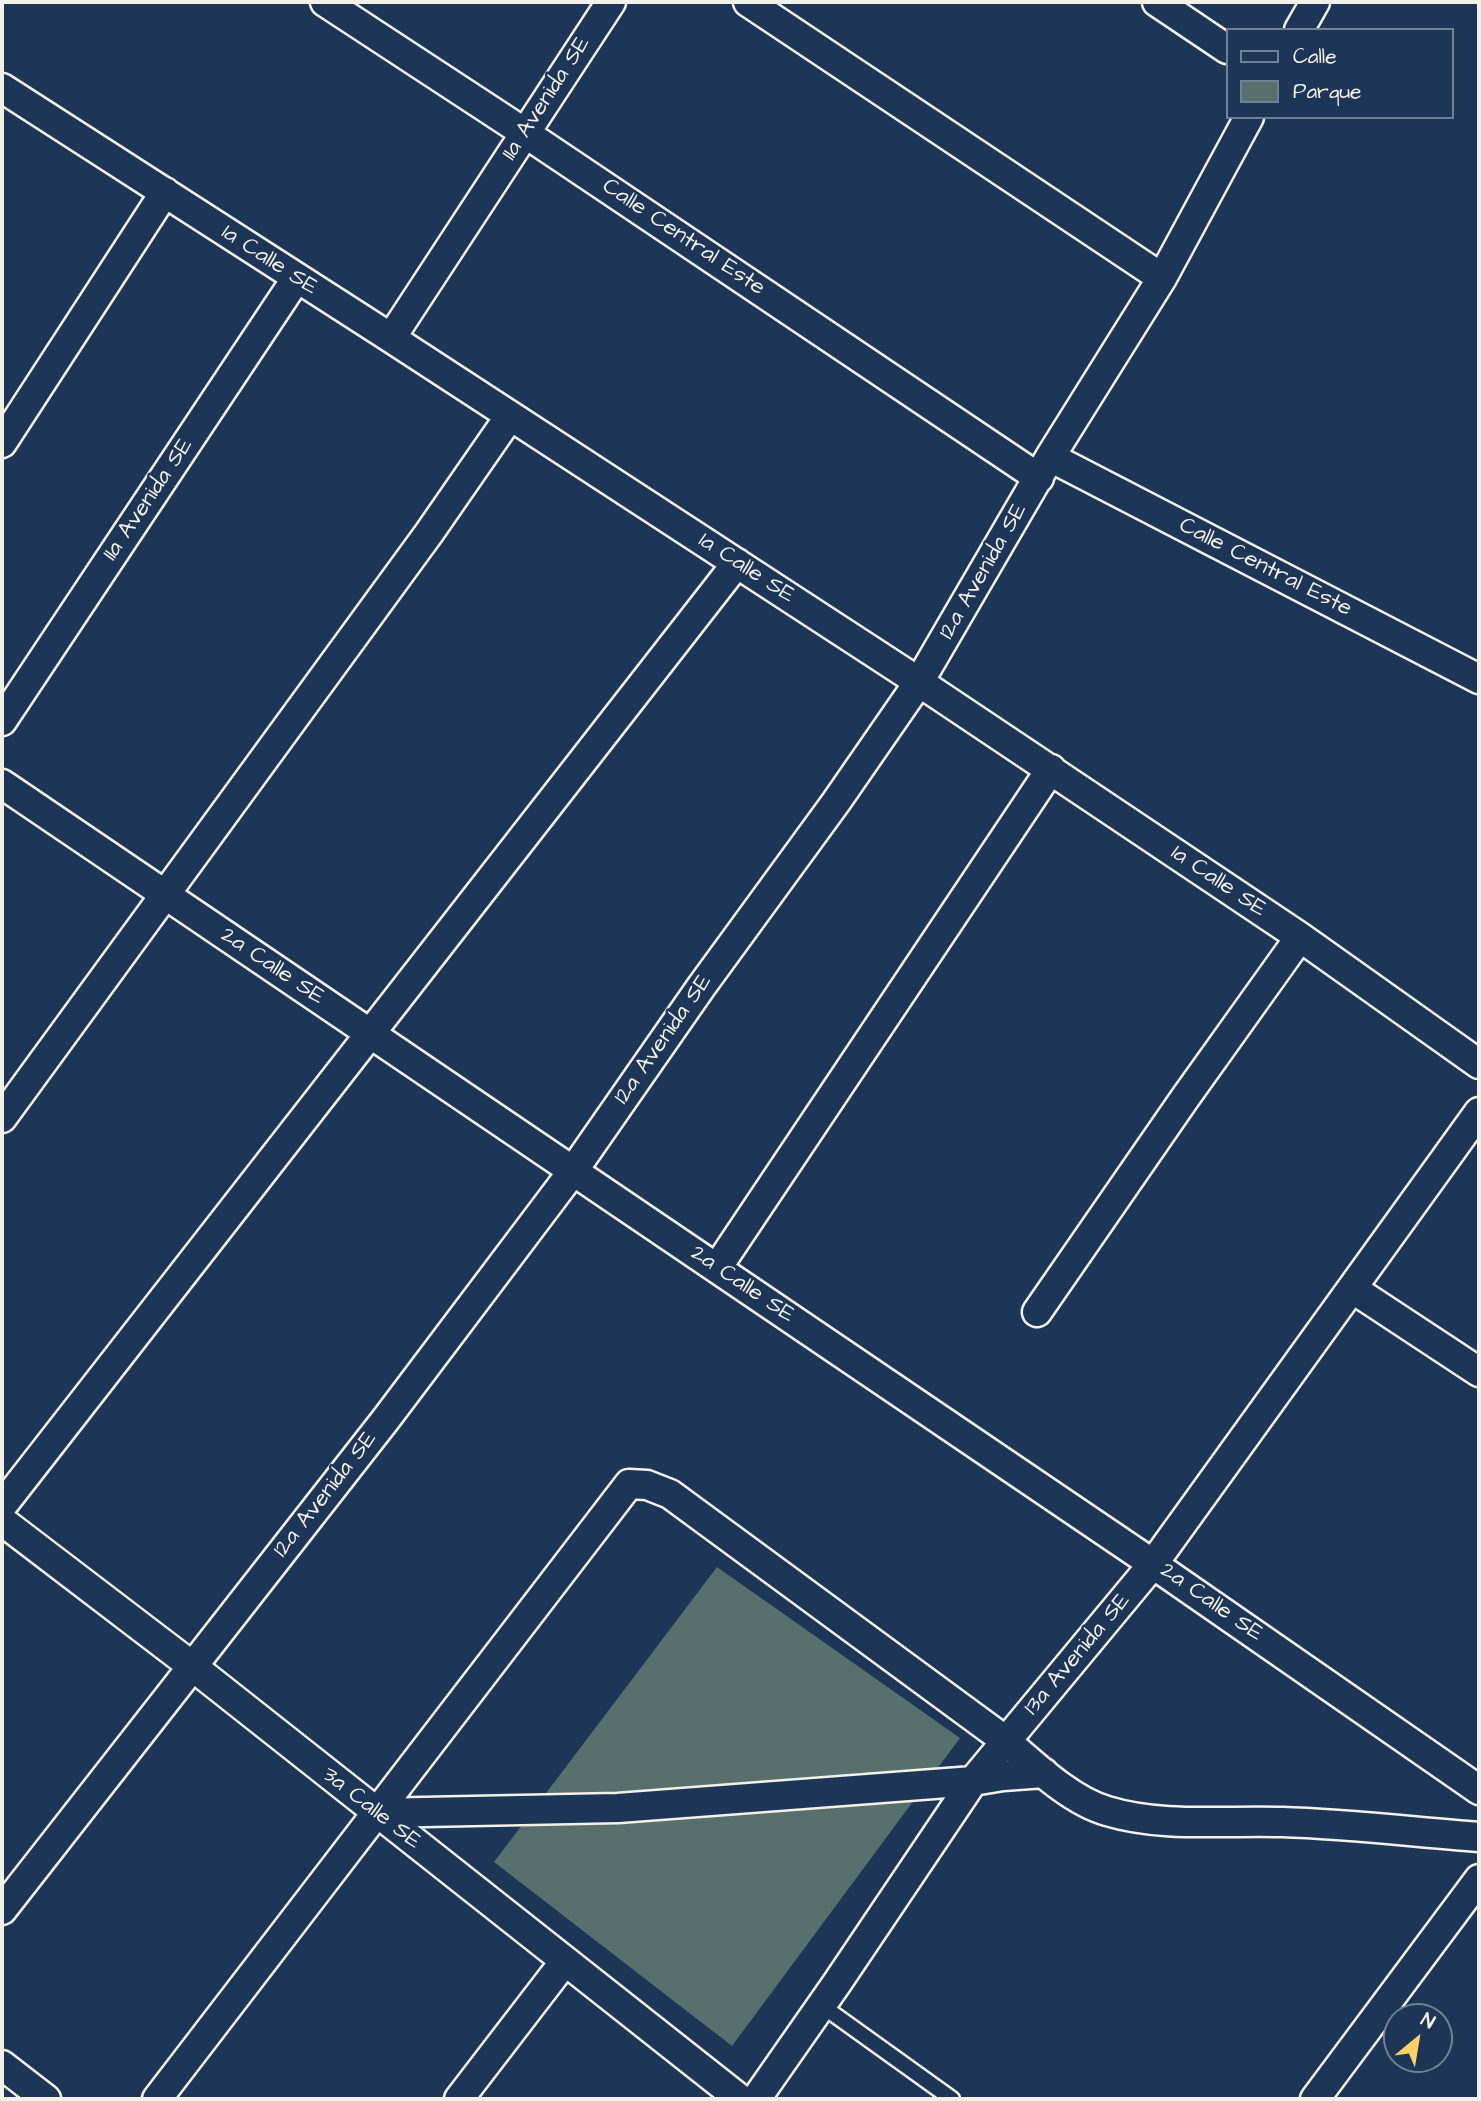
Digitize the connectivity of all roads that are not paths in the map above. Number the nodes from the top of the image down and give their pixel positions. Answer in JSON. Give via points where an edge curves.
{"nodes":[{"id":1,"x":325,"y":2,"type":"edge"},
{"id":2,"x":611,"y":2,"type":"edge"},
{"id":3,"x":748,"y":2,"type":"edge"},
{"id":4,"x":1157,"y":2,"type":"edge"},
{"id":5,"x":1315,"y":2,"type":"edge"},
{"id":6,"x":1300,"y":28,"type":"edge"},
{"id":7,"x":1226,"y":48,"type":"edge"},
{"id":8,"x":2,"y":88,"type":"edge"},
{"id":9,"x":1248,"y":119,"type":"edge"},
{"id":10,"x":525,"y":132,"type":"junction"},
{"id":11,"x":165,"y":192,"type":"junction"},
{"id":12,"x":1162,"y":278,"type":"junction"},
{"id":13,"x":296,"y":279,"type":"junction"},
{"id":14,"x":391,"y":338,"type":"junction"},
{"id":15,"x":510,"y":416,"type":"junction"},
{"id":16,"x":2,"y":443,"type":"edge"},
{"id":17,"x":1045,"y":468,"type":"junction"},
{"id":18,"x":737,"y":563,"type":"junction"},
{"id":19,"x":1479,"y":679,"type":"edge"},
{"id":20,"x":919,"y":682,"type":"junction"},
{"id":21,"x":2,"y":721,"type":"edge"},
{"id":22,"x":1051,"y":769,"type":"junction"},
{"id":23,"x":2,"y":784,"type":"edge"},
{"id":24,"x":166,"y":895,"type":"junction"},
{"id":25,"x":1300,"y":937,"type":"junction"},
{"id":26,"x":371,"y":1034,"type":"junction"},
{"id":27,"x":1479,"y":1065,"type":"edge"},
{"id":28,"x":1479,"y":1112,"type":"edge"},
{"id":29,"x":2,"y":1118,"type":"edge"},
{"id":30,"x":573,"y":1171,"type":"junction"},
{"id":31,"x":718,"y":1268,"type":"junction"},
{"id":32,"x":1353,"y":1289,"type":"junction"},
{"id":33,"x":1037,"y":1312,"type":"dead end"},
{"id":34,"x":1479,"y":1373,"type":"edge"},
{"id":35,"x":2,"y":1506,"type":"edge"},
{"id":36,"x":2,"y":1521,"type":"edge"},
{"id":37,"x":1153,"y":1564,"type":"junction"},
{"id":38,"x":192,"y":1666,"type":"junction"},
{"id":39,"x":1006,"y":1741,"type":"junction"},
{"id":40,"x":1044,"y":1773,"type":"junction"},
{"id":41,"x":974,"y":1782,"type":"junction"},
{"id":42,"x":1479,"y":1790,"type":"edge"},
{"id":43,"x":376,"y":1813,"type":"junction"},
{"id":44,"x":1479,"y":1837,"type":"edge"},
{"id":45,"x":1479,"y":1879,"type":"edge"},
{"id":46,"x":2,"y":1910,"type":"edge"},
{"id":47,"x":565,"y":1961,"type":"junction"},
{"id":48,"x":821,"y":2005,"type":"junction"},
{"id":49,"x":2,"y":2065,"type":"edge"},
{"id":50,"x":46,"y":2099,"type":"edge"},
{"id":51,"x":157,"y":2099,"type":"edge"},
{"id":52,"x":459,"y":2099,"type":"edge"},
{"id":53,"x":740,"y":2099,"type":"edge"},
{"id":54,"x":756,"y":2099,"type":"edge"},
{"id":55,"x":952,"y":2099,"type":"edge"},
{"id":56,"x":1315,"y":2099,"type":"edge"}],
"edges":[{"from":1,"to":10,"type":"street","name":"Calle Central Este"},
{"from":2,"to":10,"type":"street","name":"11a Avenida SE"},
{"from":3,"to":12,"type":"street"},
{"from":4,"to":7,"type":"street"},
{"from":5,"to":6,"type":"street"},
{"from":8,"to":11,"type":"street","name":"1a Calle SE"},
{"from":9,"to":12,"type":"street","name":"12a Avenida SE"},
{"from":10,"to":14,"type":"street","name":"11a Avenida SE"},
{"from":10,"to":17,"type":"street","name":"Calle Central Este"},
{"from":11,"to":13,"type":"street","name":"1a Calle SE"},
{"from":11,"to":16,"type":"street"},
{"from":12,"to":17,"type":"street","name":"12a Avenida SE"},
{"from":13,"to":14,"type":"street","name":"1a Calle SE"},
{"from":13,"to":21,"type":"street","name":"11a Avenida SE"},
{"from":14,"to":15,"type":"street","name":"1a Calle SE"},
{"from":15,"to":18,"type":"street","name":"1a Calle SE"},
{"from":15,"to":24,"type":"street"},
{"from":17,"to":19,"type":"street","name":"Calle Central Este"},
{"from":17,"to":20,"type":"street","name":"12a Avenida SE"},
{"from":18,"to":20,"type":"street","name":"1a Calle SE"},
{"from":18,"to":26,"type":"street"},
{"from":20,"to":22,"type":"street","name":"1a Calle SE"},
{"from":20,"to":30,"type":"street","name":"12a Avenida SE"},
{"from":22,"to":25,"type":"street","name":"1a Calle SE"},
{"from":22,"to":31,"type":"street"},
{"from":23,"to":24,"type":"street","name":"2a Calle SE"},
{"from":24,"to":26,"type":"street","name":"2a Calle SE"},
{"from":24,"to":29,"type":"street"},
{"from":25,"to":27,"type":"street","name":"1a Calle SE"},
{"from":25,"to":33,"type":"street"},
{"from":26,"to":30,"type":"street","name":"2a Calle SE"},
{"from":26,"to":35,"type":"street"},
{"from":28,"to":32,"type":"street","name":"13a Avenida SE"},
{"from":30,"to":31,"type":"street","name":"2a Calle SE"},
{"from":30,"to":38,"type":"street","name":"12a Avenida SE"},
{"from":31,"to":37,"type":"street","name":"2a Calle SE"},
{"from":32,"to":34,"type":"street"},
{"from":32,"to":37,"type":"street","name":"13a Avenida SE"},
{"from":36,"to":38,"type":"street","name":"3a Calle SE"},
{"from":37,"to":39,"type":"street","name":"13a Avenida SE"},
{"from":37,"to":42,"type":"street","name":"2a Calle SE"},
{"from":38,"to":43,"type":"street","name":"3a Calle SE"},
{"from":38,"to":46,"type":"street","name":"12a Avenida SE"},
{"from":39,"to":40,"type":"street"},
{"from":39,"to":41,"type":"street","name":"13a Avenida SE"},
{"from":39,"to":43,"type":"street","via":[[670,1494],[647,1485],[629,1485]]},
{"from":40,"to":41,"type":"street"},
{"from":40,"to":44,"type":"street","via":[[1105,1811],[1157,1821],[1283,1822]]},
{"from":41,"to":43,"type":"street","via":[[618,1808]]},
{"from":41,"to":48,"type":"street","name":"13a Avenida SE"},
{"from":43,"to":47,"type":"street","name":"3a Calle SE"},
{"from":43,"to":51,"type":"street"},
{"from":45,"to":56,"type":"street"},
{"from":47,"to":52,"type":"street"},
{"from":47,"to":53,"type":"street","name":"3a Calle SE"},
{"from":48,"to":54,"type":"street","name":"13a Avenida SE"},
{"from":48,"to":55,"type":"lane"},
{"from":49,"to":50,"type":"street"}]}
